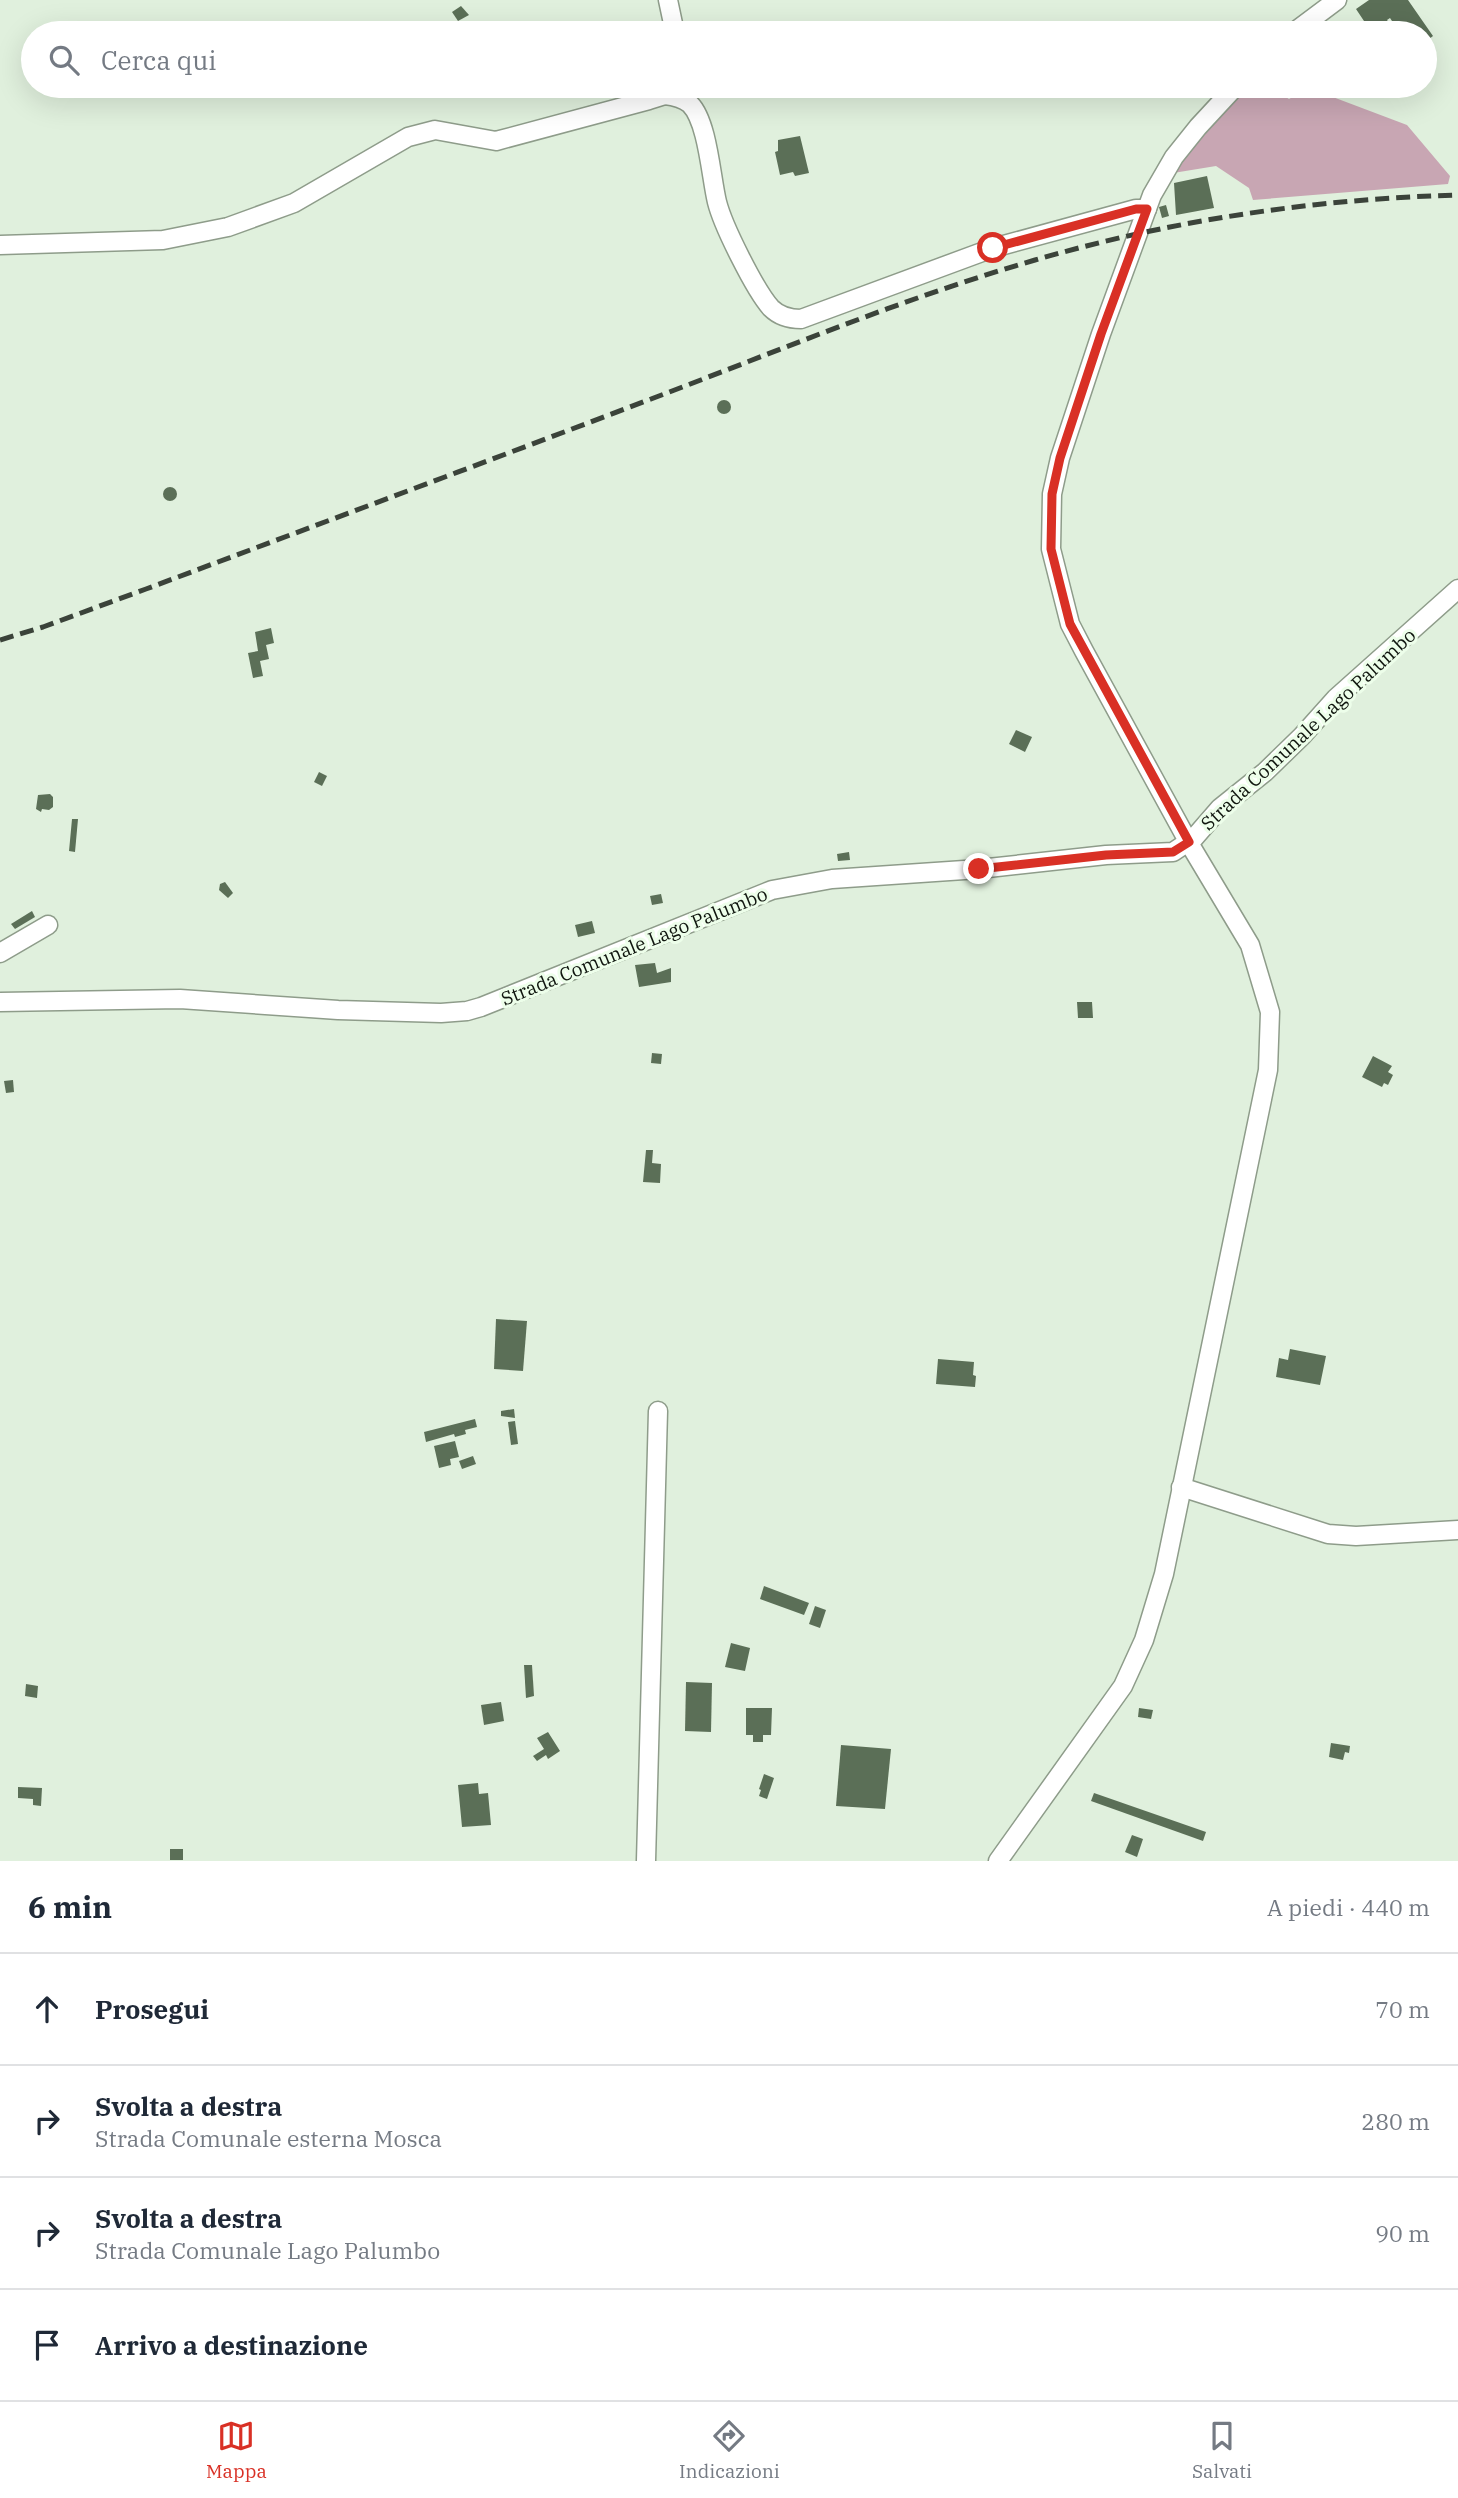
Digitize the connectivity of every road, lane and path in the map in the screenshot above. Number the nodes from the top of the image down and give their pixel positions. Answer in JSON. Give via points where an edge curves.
{"nodes":[{"id":1,"x":668,"y":0,"type":"edge"},
{"id":2,"x":1337,"y":0,"type":"edge"},
{"id":3,"x":672,"y":21,"type":"edge"},
{"id":4,"x":1309,"y":21,"type":"edge"},
{"id":5,"x":643,"y":98,"type":"edge"},
{"id":6,"x":681,"y":98,"type":"edge"},
{"id":7,"x":1225,"y":98,"type":"edge"},
{"id":8,"x":1147,"y":209,"type":"junction"},
{"id":9,"x":0,"y":245,"type":"edge"},
{"id":10,"x":1458,"y":589,"type":"edge"},
{"id":11,"x":1189,"y":842,"type":"junction"},
{"id":12,"x":48,"y":925,"type":"dead end"},
{"id":13,"x":0,"y":953,"type":"edge"},
{"id":14,"x":0,"y":1002,"type":"edge"},
{"id":15,"x":658,"y":1410,"type":"dead end"},
{"id":16,"x":1181,"y":1487,"type":"junction"},
{"id":17,"x":1458,"y":1530,"type":"edge"},
{"id":18,"x":646,"y":1861,"type":"edge"},
{"id":19,"x":998,"y":1861,"type":"edge"}],
"edges":[{"from":1,"to":3,"type":"street"},
{"from":2,"to":4,"type":"street"},
{"from":5,"to":9,"type":"street","via":[[496,141],[424,131],[294,203],[228,228],[163,240]]},
{"from":6,"to":8,"type":"street","via":[[696,113],[717,202],[738,251],[771,308],[792,319],[993,248]]},
{"from":7,"to":8,"type":"street","via":[[1174,157]]},
{"from":8,"to":11,"type":"street","via":[[1060,458],[1052,494],[1051,549],[1070,624]]},
{"from":10,"to":11,"type":"street","name":"Strada Comunale Lago Palumbo","via":[[1336,698]]},
{"from":11,"to":14,"type":"street","name":"Strada Comunale Lago Palumbo","via":[[1173,852],[843,878],[772,890],[481,1007],[456,1012],[180,999]]},
{"from":11,"to":16,"type":"street","via":[[1250,945],[1270,1012],[1270,1048]]},
{"from":12,"to":13,"type":"street"},
{"from":15,"to":18,"type":"street"},
{"from":16,"to":17,"type":"street","via":[[1328,1534]]},
{"from":16,"to":19,"type":"street","via":[[1164,1574],[1131,1671]]}]}
